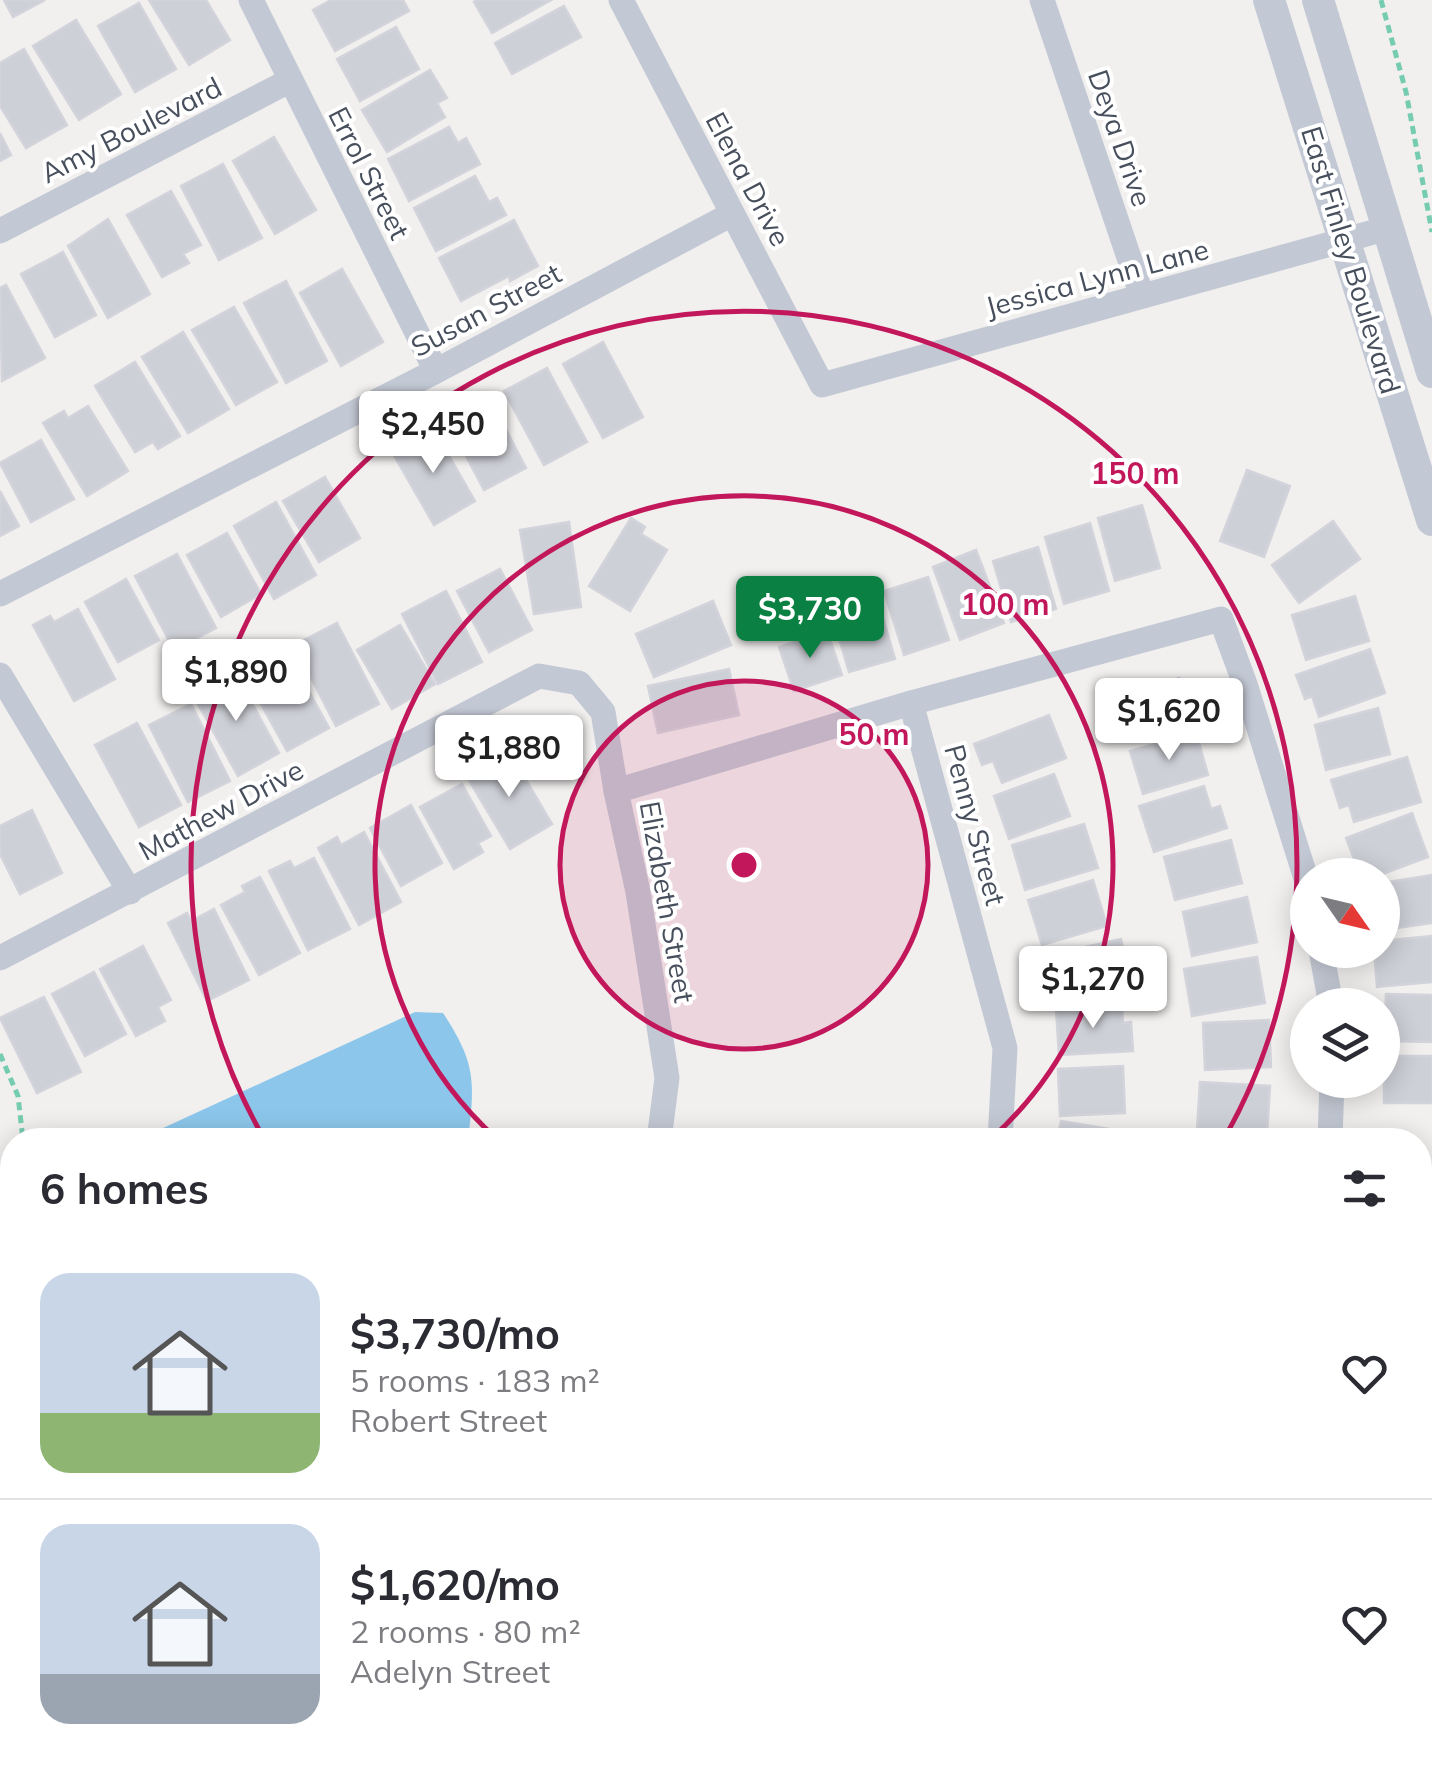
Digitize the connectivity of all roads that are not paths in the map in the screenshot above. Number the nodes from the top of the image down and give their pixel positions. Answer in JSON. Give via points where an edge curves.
{"nodes":[{"id":1,"x":251,"y":0,"type":"edge"},
{"id":2,"x":621,"y":0,"type":"edge"},
{"id":3,"x":1042,"y":0,"type":"edge"},
{"id":4,"x":1269,"y":0,"type":"edge"},
{"id":5,"x":1318,"y":0,"type":"edge"},
{"id":6,"x":289,"y":82,"type":"junction"},
{"id":7,"x":732,"y":214,"type":"junction"},
{"id":8,"x":1388,"y":228,"type":"junction"},
{"id":9,"x":0,"y":231,"type":"edge"},
{"id":10,"x":1344,"y":240,"type":"junction"},
{"id":11,"x":1142,"y":296,"type":"junction"},
{"id":12,"x":436,"y":371,"type":"junction"},
{"id":13,"x":1432,"y":372,"type":"edge"},
{"id":14,"x":822,"y":385,"type":"joint"},
{"id":15,"x":1432,"y":520,"type":"edge"},
{"id":16,"x":0,"y":594,"type":"edge"},
{"id":17,"x":0,"y":675,"type":"edge"},
{"id":18,"x":579,"y":683,"type":"joint"},
{"id":19,"x":911,"y":703,"type":"junction"},
{"id":20,"x":616,"y":791,"type":"junction"},
{"id":21,"x":1300,"y":858,"type":"edge"},
{"id":22,"x":130,"y":892,"type":"junction"},
{"id":23,"x":0,"y":958,"type":"edge"},
{"id":24,"x":1331,"y":1098,"type":"edge"},
{"id":25,"x":661,"y":1128,"type":"edge"},
{"id":26,"x":1001,"y":1128,"type":"edge"},
{"id":27,"x":1330,"y":1128,"type":"edge"}],
"edges":[{"from":1,"to":6,"type":"street","name":"Errol Street"},
{"from":2,"to":7,"type":"street","name":"Elena Drive"},
{"from":3,"to":11,"type":"street","name":"Deya Drive"},
{"from":4,"to":10,"type":"street","name":"East Finley Boulevard"},
{"from":5,"to":8,"type":"street","name":"East Finley Boulevard"},
{"from":6,"to":9,"type":"street","name":"Amy Boulevard"},
{"from":6,"to":12,"type":"street","name":"Errol Street"},
{"from":7,"to":12,"type":"street","name":"Susan Street"},
{"from":7,"to":14,"type":"street","name":"Elena Drive"},
{"from":8,"to":10,"type":"street","name":"Jessica Lynn Lane"},
{"from":8,"to":13,"type":"street","name":"East Finley Boulevard"},
{"from":10,"to":11,"type":"street","name":"Jessica Lynn Lane"},
{"from":10,"to":15,"type":"street","name":"East Finley Boulevard"},
{"from":11,"to":14,"type":"street","name":"Jessica Lynn Lane"},
{"from":12,"to":16,"type":"street","name":"Susan Street"},
{"from":17,"to":22,"type":"street"},
{"from":18,"to":20,"type":"street","name":"Elizabeth Street","via":[[603,712]]},
{"from":18,"to":22,"type":"street","name":"Mathew Drive","via":[[539,676]]},
{"from":19,"to":20,"type":"street"},
{"from":19,"to":21,"type":"street","via":[[1221,619]]},
{"from":19,"to":26,"type":"street","name":"Penny Street","via":[[1005,1048]]},
{"from":20,"to":25,"type":"street","name":"Elizabeth Street","via":[[667,1078]]},
{"from":22,"to":23,"type":"street","name":"Mathew Drive"},
{"from":24,"to":27,"type":"street"}]}
